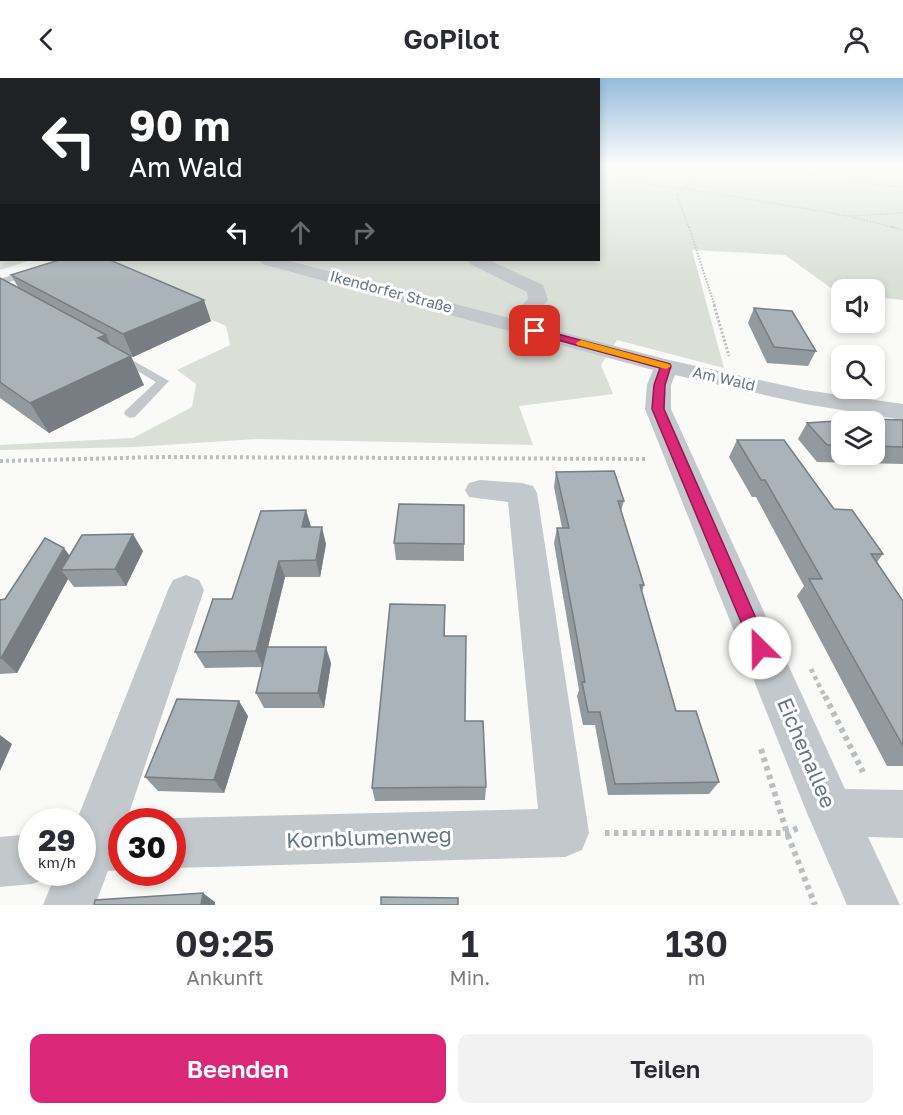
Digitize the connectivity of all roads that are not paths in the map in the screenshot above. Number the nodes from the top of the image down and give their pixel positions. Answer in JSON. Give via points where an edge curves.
{"nodes":[{"id":1,"x":272,"y":261,"type":"edge"},
{"id":2,"x":478,"y":261,"type":"edge"},
{"id":3,"x":40,"y":269,"type":"edge"},
{"id":4,"x":0,"y":282,"type":"edge"},
{"id":5,"x":513,"y":325,"type":"junction"},
{"id":6,"x":112,"y":352,"type":"edge"},
{"id":7,"x":666,"y":366,"type":"junction"},
{"id":8,"x":903,"y":412,"type":"edge"},
{"id":9,"x":130,"y":414,"type":"dead end"},
{"id":10,"x":480,"y":489,"type":"dead end"},
{"id":11,"x":186,"y":590,"type":"dead end"},
{"id":12,"x":831,"y":813,"type":"junction"},
{"id":13,"x":894,"y":814,"type":"edge"},
{"id":14,"x":186,"y":843,"type":"edge"},
{"id":15,"x":96,"y":846,"type":"edge"},
{"id":16,"x":18,"y":860,"type":"edge"},
{"id":17,"x":0,"y":862,"type":"edge"},
{"id":18,"x":78,"y":886,"type":"edge"},
{"id":19,"x":69,"y":905,"type":"edge"},
{"id":20,"x":874,"y":905,"type":"edge"}],
"edges":[{"from":1,"to":5,"type":"street","name":"Ikendorfer Straße"},
{"from":2,"to":5,"type":"street","via":[[536,289],[538,300]]},
{"from":3,"to":4,"type":"lane"},
{"from":5,"to":7,"type":"street","name":"Am Wald"},
{"from":6,"to":9,"type":"lane","via":[[163,381]]},
{"from":7,"to":8,"type":"street","name":"Am Wald","via":[[805,397]]},
{"from":7,"to":12,"type":"street","name":"Eichenallee","via":[[659,385],[658,409]]},
{"from":10,"to":14,"type":"street","name":"Kornblumenweg","via":[[522,493],[566,833]]},
{"from":11,"to":15,"type":"street"},
{"from":12,"to":13,"type":"street"},
{"from":12,"to":20,"type":"street","name":"Eichenallee"},
{"from":16,"to":17,"type":"street"},
{"from":18,"to":19,"type":"street"}]}
